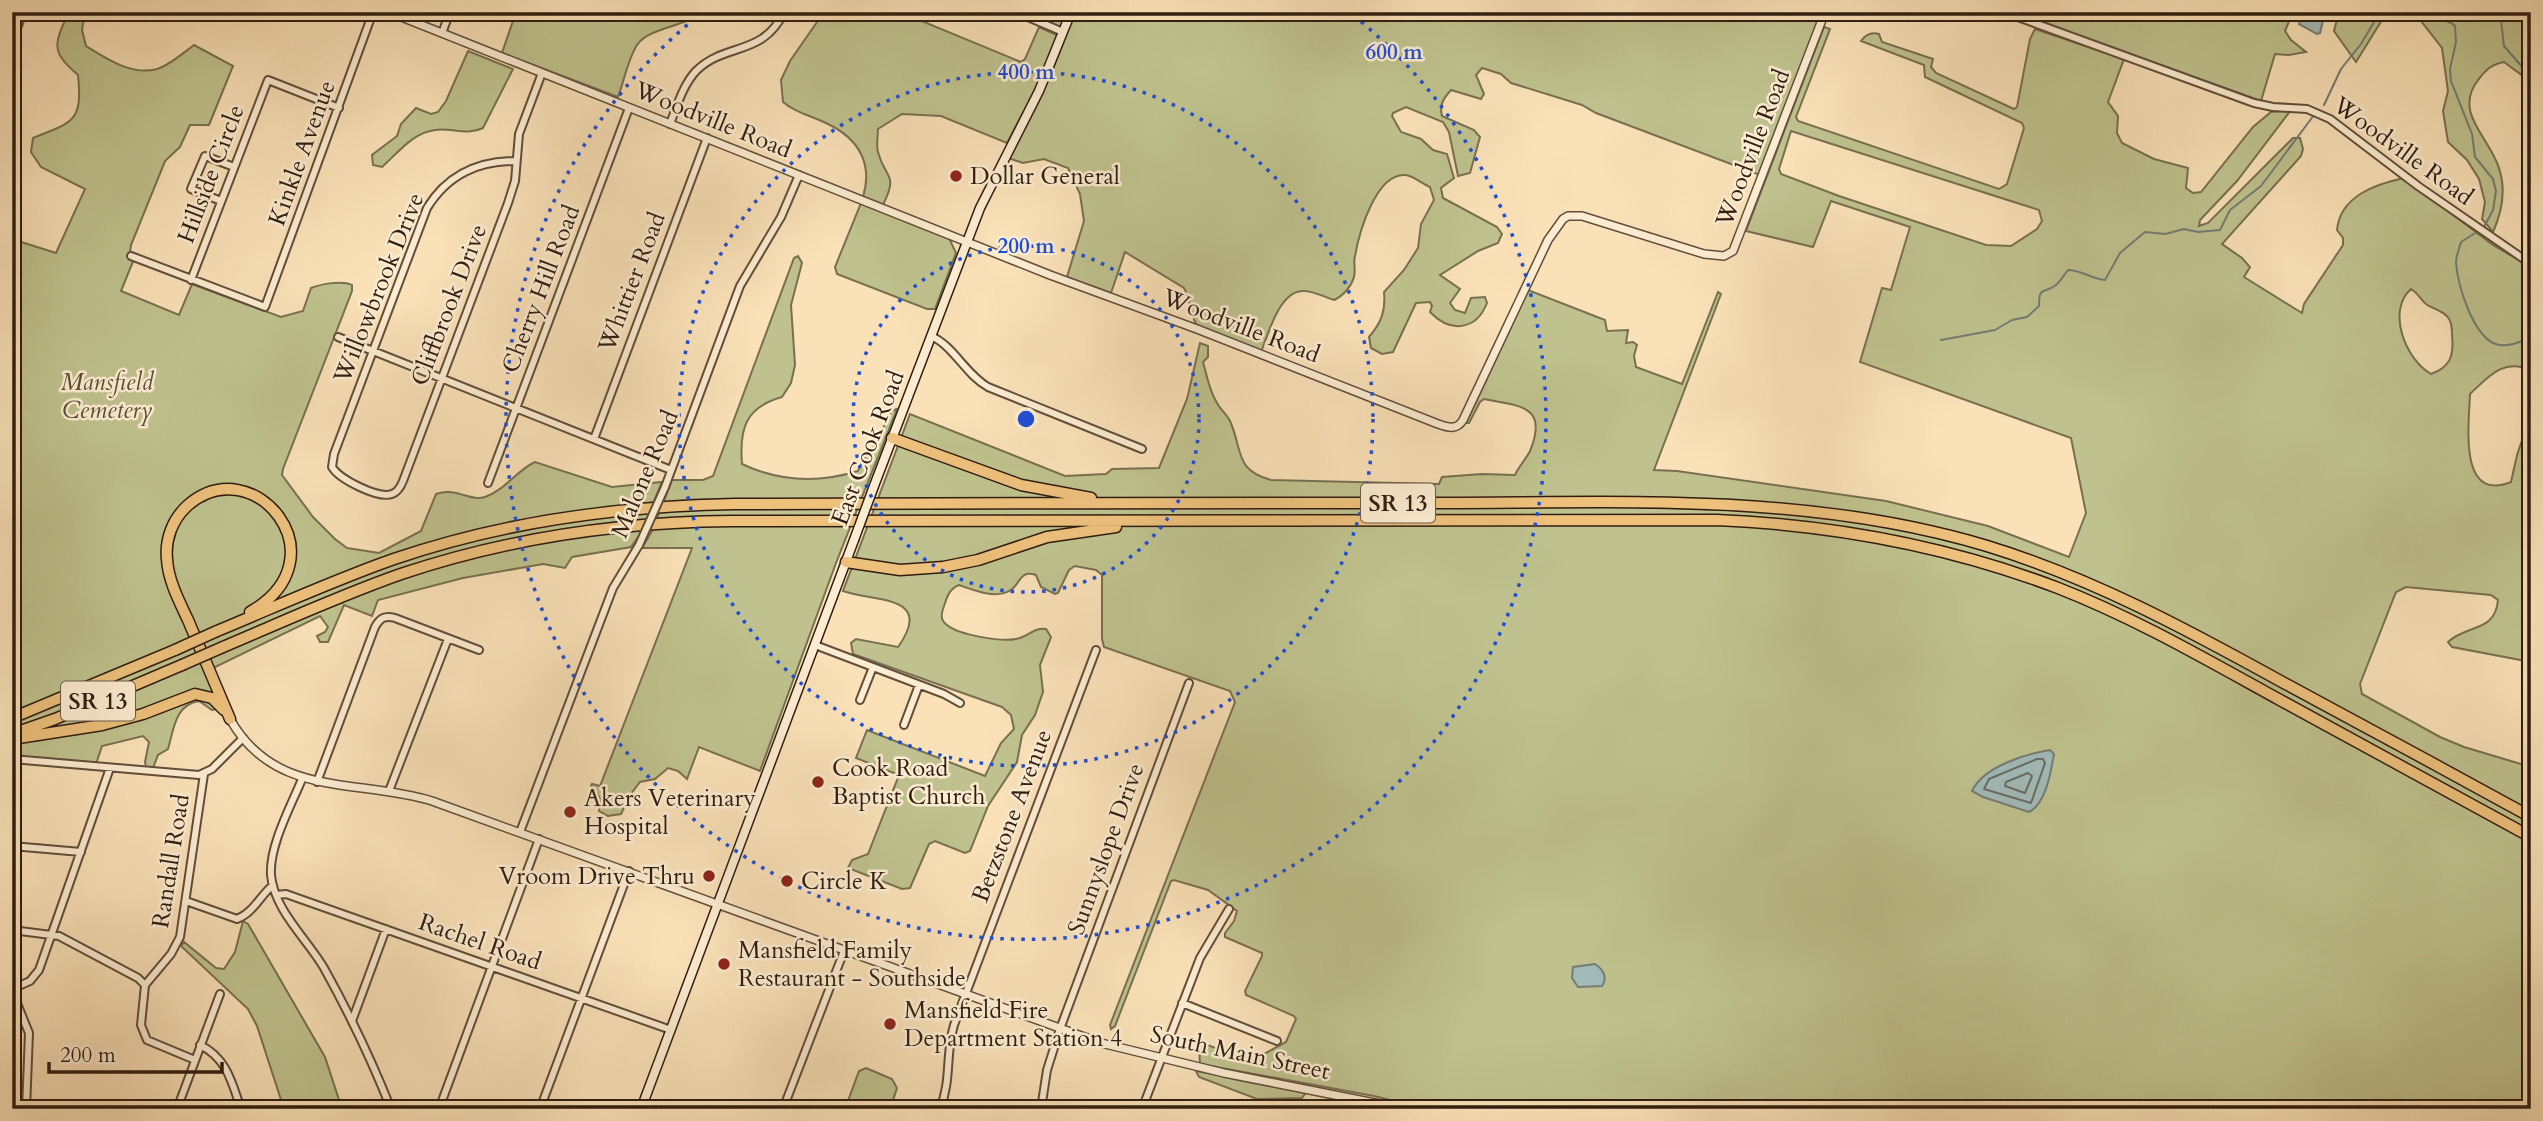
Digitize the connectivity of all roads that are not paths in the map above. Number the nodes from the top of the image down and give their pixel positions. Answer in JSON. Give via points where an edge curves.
{"nodes":[{"id":1,"x":23,"y":12,"type":"edge"},
{"id":2,"x":373,"y":12,"type":"edge"},
{"id":3,"x":388,"y":12,"type":"edge"},
{"id":4,"x":450,"y":12,"type":"edge"},
{"id":5,"x":784,"y":12,"type":"edge"},
{"id":6,"x":1017,"y":12,"type":"edge"},
{"id":7,"x":1071,"y":12,"type":"edge"},
{"id":8,"x":1825,"y":12,"type":"edge"},
{"id":9,"x":2004,"y":12,"type":"edge"},
{"id":10,"x":1063,"y":32,"type":"junction"},
{"id":11,"x":442,"y":33,"type":"junction"},
{"id":12,"x":12,"y":42,"type":"edge"},
{"id":13,"x":542,"y":73,"type":"junction"},
{"id":14,"x":339,"y":108,"type":"junction"},
{"id":15,"x":629,"y":108,"type":"junction"},
{"id":16,"x":670,"y":124,"type":"junction"},
{"id":17,"x":707,"y":138,"type":"junction"},
{"id":18,"x":516,"y":161,"type":"junction"},
{"id":19,"x":234,"y":167,"type":"junction"},
{"id":20,"x":799,"y":175,"type":"junction"},
{"id":21,"x":221,"y":201,"type":"junction"},
{"id":22,"x":966,"y":241,"type":"junction"},
{"id":23,"x":131,"y":256,"type":"dead end"},
{"id":24,"x":2531,"y":264,"type":"edge"},
{"id":25,"x":191,"y":280,"type":"junction"},
{"id":26,"x":338,"y":337,"type":"dead end"},
{"id":27,"x":931,"y":337,"type":"junction"},
{"id":28,"x":372,"y":351,"type":"junction"},
{"id":29,"x":442,"y":378,"type":"junction"},
{"id":30,"x":517,"y":408,"type":"junction"},
{"id":31,"x":892,"y":438,"type":"junction"},
{"id":32,"x":594,"y":439,"type":"junction"},
{"id":33,"x":1142,"y":449,"type":"dead end"},
{"id":34,"x":671,"y":470,"type":"junction"},
{"id":35,"x":342,"y":478,"type":"joint"},
{"id":36,"x":488,"y":483,"type":"dead end"},
{"id":37,"x":1165,"y":503,"type":"junction"},
{"id":38,"x":1242,"y":521,"type":"junction"},
{"id":39,"x":846,"y":562,"type":"junction"},
{"id":40,"x":216,"y":631,"type":"junction"},
{"id":41,"x":448,"y":639,"type":"junction"},
{"id":42,"x":815,"y":645,"type":"junction"},
{"id":43,"x":479,"y":650,"type":"dead end"},
{"id":44,"x":1096,"y":650,"type":"dead end"},
{"id":45,"x":873,"y":667,"type":"junction"},
{"id":46,"x":1189,"y":683,"type":"dead end"},
{"id":47,"x":919,"y":685,"type":"junction"},
{"id":48,"x":860,"y":700,"type":"dead end"},
{"id":49,"x":960,"y":704,"type":"dead end"},
{"id":50,"x":12,"y":718,"type":"edge"},
{"id":51,"x":230,"y":719,"type":"junction"},
{"id":52,"x":904,"y":725,"type":"dead end"},
{"id":53,"x":12,"y":734,"type":"edge"},
{"id":54,"x":243,"y":738,"type":"junction"},
{"id":55,"x":12,"y":739,"type":"edge"},
{"id":56,"x":12,"y":760,"type":"edge"},
{"id":57,"x":110,"y":768,"type":"junction"},
{"id":58,"x":204,"y":774,"type":"junction"},
{"id":59,"x":302,"y":779,"type":"junction"},
{"id":60,"x":317,"y":782,"type":"junction"},
{"id":61,"x":389,"y":791,"type":"junction"},
{"id":62,"x":2531,"y":817,"type":"edge"},
{"id":63,"x":520,"y":832,"type":"junction"},
{"id":64,"x":2531,"y":837,"type":"edge"},
{"id":65,"x":539,"y":839,"type":"junction"},
{"id":66,"x":12,"y":846,"type":"edge"},
{"id":67,"x":81,"y":852,"type":"junction"},
{"id":68,"x":629,"y":872,"type":"junction"},
{"id":69,"x":273,"y":885,"type":"junction"},
{"id":70,"x":276,"y":895,"type":"junction"},
{"id":71,"x":186,"y":901,"type":"junction"},
{"id":72,"x":717,"y":904,"type":"junction"},
{"id":73,"x":1229,"y":909,"type":"dead end"},
{"id":74,"x":386,"y":929,"type":"junction"},
{"id":75,"x":12,"y":930,"type":"edge"},
{"id":76,"x":53,"y":934,"type":"junction"},
{"id":77,"x":844,"y":951,"type":"junction"},
{"id":78,"x":492,"y":966,"type":"junction"},
{"id":79,"x":145,"y":985,"type":"junction"},
{"id":80,"x":12,"y":990,"type":"edge"},
{"id":81,"x":220,"y":994,"type":"dead end"},
{"id":82,"x":965,"y":995,"type":"junction"},
{"id":83,"x":582,"y":998,"type":"junction"},
{"id":84,"x":1182,"y":1003,"type":"junction"},
{"id":85,"x":352,"y":1021,"type":"junction"},
{"id":86,"x":1060,"y":1029,"type":"junction"},
{"id":87,"x":671,"y":1030,"type":"junction"},
{"id":88,"x":1277,"y":1041,"type":"dead end"},
{"id":89,"x":200,"y":1045,"type":"junction"},
{"id":90,"x":1161,"y":1059,"type":"junction"},
{"id":91,"x":195,"y":1060,"type":"junction"},
{"id":92,"x":26,"y":1109,"type":"edge"},
{"id":93,"x":177,"y":1109,"type":"edge"},
{"id":94,"x":241,"y":1109,"type":"edge"},
{"id":95,"x":391,"y":1109,"type":"edge"},
{"id":96,"x":439,"y":1109,"type":"edge"},
{"id":97,"x":540,"y":1109,"type":"edge"},
{"id":98,"x":642,"y":1109,"type":"edge"},
{"id":99,"x":783,"y":1109,"type":"edge"},
{"id":100,"x":940,"y":1109,"type":"edge"},
{"id":101,"x":1041,"y":1109,"type":"edge"},
{"id":102,"x":1142,"y":1109,"type":"edge"},
{"id":103,"x":1405,"y":1109,"type":"edge"}],
"edges":[{"from":1,"to":12,"type":"street"},
{"from":2,"to":14,"type":"street","name":"Kinkle Avenue"},
{"from":3,"to":11,"type":"street","name":"Woodville Road"},
{"from":4,"to":11,"type":"street"},
{"from":5,"to":16,"type":"street","via":[[760,41],[710,61],[694,73]]},
{"from":6,"to":10,"type":"street"},
{"from":7,"to":10,"type":"main road","name":"East Cook Road"},
{"from":8,"to":22,"type":"street","name":"Woodville Road","via":[[1733,251],[1724,257],[1712,256],[1582,216],[1563,219],[1544,247],[1463,420],[1453,428]]},
{"from":9,"to":24,"type":"street","name":"Woodville Road","via":[[2254,103],[2321,114]]},
{"from":10,"to":22,"type":"main road","name":"East Cook Road"},
{"from":11,"to":13,"type":"street","name":"Woodville Road"},
{"from":13,"to":15,"type":"street","name":"Woodville Road"},
{"from":13,"to":18,"type":"street","name":"Cliffbrook Drive","via":[[521,125]]},
{"from":14,"to":19,"type":"street","name":"Hillside Circle","via":[[267,81]]},
{"from":14,"to":25,"type":"street","name":"Kinkle Avenue","via":[[265,307]]},
{"from":15,"to":16,"type":"street","name":"Woodville Road"},
{"from":15,"to":30,"type":"street","name":"Cherry Hill Road"},
{"from":16,"to":17,"type":"street","name":"Woodville Road"},
{"from":17,"to":20,"type":"street","name":"Woodville Road"},
{"from":17,"to":32,"type":"street","name":"Whittier Road"},
{"from":18,"to":28,"type":"street","name":"Willowbrook Drive","via":[[472,168],[437,192]]},
{"from":18,"to":29,"type":"street","name":"Cliffbrook Drive","via":[[508,203]]},
{"from":19,"to":21,"type":"street","name":"Hillside Circle"},
{"from":19,"to":21,"type":"street","via":[[205,156],[191,189]]},
{"from":20,"to":22,"type":"street","name":"Woodville Road"},
{"from":20,"to":34,"type":"street","name":"Malone Road","via":[[781,217],[740,286]]},
{"from":21,"to":25,"type":"street","name":"Hillside Circle"},
{"from":22,"to":27,"type":"main road","name":"East Cook Road"},
{"from":23,"to":25,"type":"street"},
{"from":26,"to":28,"type":"street"},
{"from":27,"to":31,"type":"main road","name":"East Cook Road"},
{"from":27,"to":33,"type":"street","via":[[988,387]]},
{"from":28,"to":29,"type":"street"},
{"from":28,"to":35,"type":"street","name":"Willowbrook Drive","via":[[332,461]]},
{"from":29,"to":30,"type":"street"},
{"from":29,"to":35,"type":"street","name":"Cliffbrook Drive","via":[[397,492],[380,494]]},
{"from":30,"to":32,"type":"street"},
{"from":30,"to":36,"type":"street","name":"Cherry Hill Road"},
{"from":31,"to":37,"type":"highway","via":[[1032,488],[1077,497]]},
{"from":31,"to":39,"type":"main road","name":"East Cook Road","bridge":true},
{"from":32,"to":34,"type":"street"},
{"from":34,"to":63,"type":"street","name":"Malone Road","bridge":true,"via":[[651,522],[612,588]]},
{"from":37,"to":40,"type":"highway","number":"SR 13","via":[[700,505],[587,514],[422,550]]},
{"from":37,"to":62,"type":"highway","number":"SR 13","via":[[1726,503],[1835,513],[1932,531],[2047,566],[2137,604]]},
{"from":38,"to":39,"type":"highway","via":[[1067,533],[931,569],[888,569]]},
{"from":38,"to":53,"type":"highway","number":"SR 13","bridge":true,"via":[[710,521],[591,530],[513,544],[358,590]]},
{"from":38,"to":64,"type":"highway","number":"SR 13","via":[[1739,521],[1819,528],[1928,547],[2039,581],[2129,619]]},
{"from":39,"to":42,"type":"main road","name":"East Cook Road"},
{"from":40,"to":50,"type":"highway","number":"SR 13","bridge":true},
{"from":40,"to":51,"type":"highway","via":[[270,599],[283,583],[290,561],[290,541],[279,517],[261,499],[236,490],[209,493],[189,504],[175,521],[166,549],[172,582]]},
{"from":41,"to":43,"type":"street"},
{"from":41,"to":60,"type":"street","via":[[388,616],[381,618]]},
{"from":41,"to":61,"type":"street"},
{"from":42,"to":45,"type":"street"},
{"from":42,"to":72,"type":"main road","name":"East Cook Road"},
{"from":44,"to":82,"type":"street","name":"Betzstone Avenue"},
{"from":45,"to":47,"type":"street"},
{"from":45,"to":48,"type":"street"},
{"from":46,"to":86,"type":"street","name":"Sunnyslope Drive"},
{"from":47,"to":49,"type":"street"},
{"from":47,"to":52,"type":"street"},
{"from":51,"to":54,"type":"street","name":"South Main Street"},
{"from":51,"to":55,"type":"highway","via":[[212,698],[195,694],[102,726]]},
{"from":54,"to":58,"type":"street"},
{"from":54,"to":59,"type":"street","name":"South Main Street","via":[[262,758]]},
{"from":56,"to":57,"type":"street"},
{"from":57,"to":58,"type":"street"},
{"from":57,"to":67,"type":"street"},
{"from":58,"to":71,"type":"street","name":"Randall Road"},
{"from":59,"to":60,"type":"street","name":"South Main Street"},
{"from":59,"to":69,"type":"street","via":[[273,856]]},
{"from":60,"to":61,"type":"street","name":"South Main Street"},
{"from":61,"to":63,"type":"street","name":"South Main Street"},
{"from":63,"to":65,"type":"street","name":"South Main Street"},
{"from":65,"to":68,"type":"street","name":"South Main Street"},
{"from":65,"to":78,"type":"street"},
{"from":66,"to":67,"type":"street"},
{"from":67,"to":76,"type":"street"},
{"from":68,"to":72,"type":"street","name":"South Main Street"},
{"from":68,"to":83,"type":"street"},
{"from":69,"to":70,"type":"street"},
{"from":69,"to":71,"type":"street","via":[[237,919]]},
{"from":70,"to":74,"type":"street","name":"Rachel Road","via":[[286,894]]},
{"from":70,"to":85,"type":"street"},
{"from":71,"to":79,"type":"street","name":"Randall Road","via":[[180,937]]},
{"from":72,"to":77,"type":"street","name":"South Main Street"},
{"from":72,"to":87,"type":"main road","name":"East Cook Road"},
{"from":73,"to":84,"type":"street","via":[[1205,948]]},
{"from":74,"to":78,"type":"street","name":"Rachel Road"},
{"from":74,"to":85,"type":"street"},
{"from":75,"to":76,"type":"street"},
{"from":76,"to":79,"type":"street"},
{"from":76,"to":80,"type":"street","via":[[35,976]]},
{"from":77,"to":82,"type":"street","name":"South Main Street"},
{"from":77,"to":99,"type":"street"},
{"from":78,"to":83,"type":"street","name":"Rachel Road"},
{"from":78,"to":96,"type":"street"},
{"from":79,"to":91,"type":"street","via":[[144,1035],[151,1043]]},
{"from":80,"to":92,"type":"street","via":[[29,1033]]},
{"from":81,"to":89,"type":"street"},
{"from":82,"to":86,"type":"street","name":"South Main Street"},
{"from":82,"to":100,"type":"street","name":"Betzstone Avenue","via":[[951,1036],[949,1081]]},
{"from":83,"to":87,"type":"street","name":"Rachel Road"},
{"from":83,"to":97,"type":"street"},
{"from":84,"to":88,"type":"street"},
{"from":84,"to":90,"type":"street"},
{"from":85,"to":95,"type":"street"},
{"from":86,"to":90,"type":"street","name":"South Main Street"},
{"from":86,"to":101,"type":"street","name":"Sunnyslope Drive"},
{"from":87,"to":98,"type":"main road","name":"East Cook Road"},
{"from":89,"to":91,"type":"street"},
{"from":89,"to":94,"type":"street","via":[[222,1061]]},
{"from":90,"to":102,"type":"street"},
{"from":90,"to":103,"type":"street","name":"South Main Street"},
{"from":91,"to":93,"type":"street"}]}
